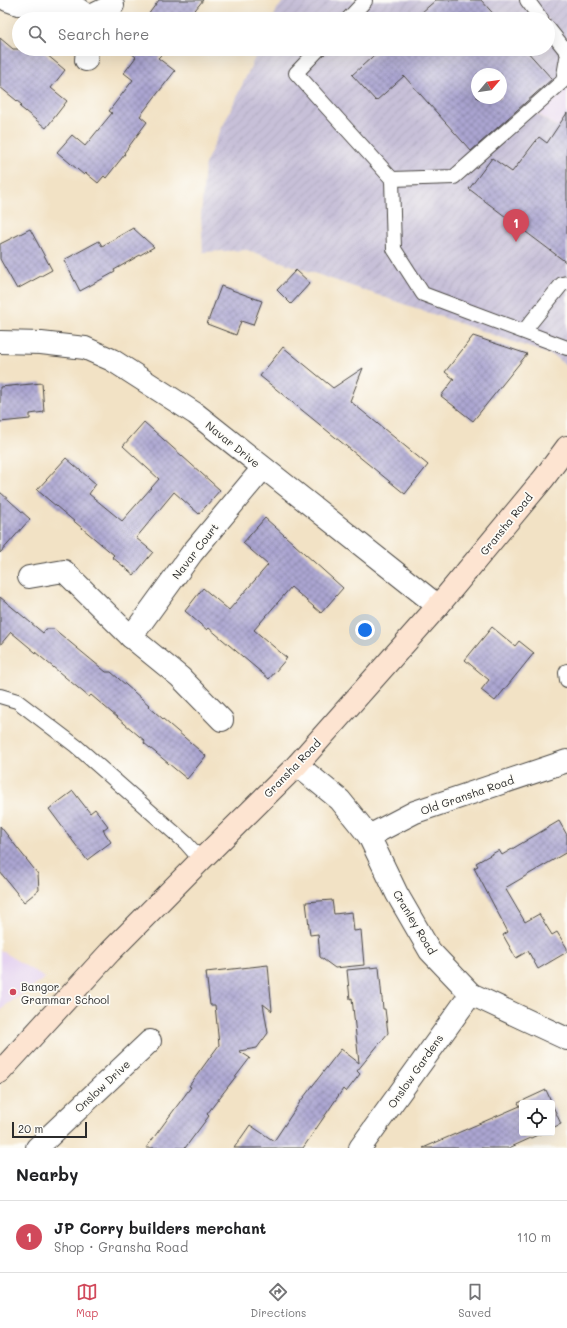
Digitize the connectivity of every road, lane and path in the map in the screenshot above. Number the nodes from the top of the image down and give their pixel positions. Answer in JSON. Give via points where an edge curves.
{"nodes":[{"id":1,"x":7,"y":0,"type":"edge"},
{"id":2,"x":526,"y":0,"type":"edge"},
{"id":3,"x":366,"y":1,"type":"dead end"},
{"id":4,"x":113,"y":5,"type":"dead end"},
{"id":5,"x":81,"y":12,"type":"edge"},
{"id":6,"x":100,"y":12,"type":"edge"},
{"id":7,"x":355,"y":12,"type":"edge"},
{"id":8,"x":535,"y":12,"type":"edge"},
{"id":9,"x":555,"y":37,"type":"edge"},
{"id":10,"x":567,"y":52,"type":"edge"},
{"id":11,"x":312,"y":56,"type":"edge"},
{"id":12,"x":567,"y":58,"type":"edge"},
{"id":13,"x":392,"y":179,"type":"junction"},
{"id":14,"x":567,"y":283,"type":"edge"},
{"id":15,"x":524,"y":331,"type":"junction"},
{"id":16,"x":0,"y":342,"type":"edge"},
{"id":17,"x":567,"y":348,"type":"edge"},
{"id":18,"x":567,"y":447,"type":"edge"},
{"id":19,"x":263,"y":468,"type":"junction"},
{"id":20,"x":29,"y":577,"type":"dead end"},
{"id":21,"x":438,"y":606,"type":"junction"},
{"id":22,"x":131,"y":637,"type":"junction"},
{"id":23,"x":567,"y":671,"type":"edge"},
{"id":24,"x":567,"y":680,"type":"edge"},
{"id":25,"x":0,"y":696,"type":"edge"},
{"id":26,"x":222,"y":720,"type":"dead end"},
{"id":27,"x":567,"y":761,"type":"edge"},
{"id":28,"x":297,"y":765,"type":"junction"},
{"id":29,"x":369,"y":836,"type":"junction"},
{"id":30,"x":201,"y":860,"type":"junction"},
{"id":31,"x":471,"y":994,"type":"junction"},
{"id":32,"x":567,"y":1040,"type":"edge"},
{"id":33,"x":150,"y":1041,"type":"dead end"},
{"id":34,"x":0,"y":1072,"type":"edge"},
{"id":35,"x":38,"y":1148,"type":"edge"},
{"id":36,"x":360,"y":1148,"type":"edge"}],
"edges":[{"from":1,"to":5,"type":"street","via":[[18,4],[75,7]]},
{"from":2,"to":8,"type":"lane"},
{"from":3,"to":7,"type":"lane"},
{"from":4,"to":6,"type":"street"},
{"from":9,"to":10,"type":"lane"},
{"from":11,"to":13,"type":"lane","via":[[296,73]]},
{"from":12,"to":13,"type":"lane","via":[[563,81],[454,177]]},
{"from":13,"to":15,"type":"lane","via":[[394,249],[422,294]]},
{"from":14,"to":15,"type":"lane","via":[[562,284]]},
{"from":15,"to":17,"type":"lane"},
{"from":16,"to":19,"type":"street","name":"Navar Drive","via":[[85,348],[112,360],[196,414]]},
{"from":18,"to":21,"type":"street","name":"Gransha Road"},
{"from":19,"to":21,"type":"street","name":"Navar Drive"},
{"from":19,"to":22,"type":"street","name":"Navar Court","via":[[192,553]]},
{"from":20,"to":22,"type":"street","via":[[64,571]]},
{"from":21,"to":28,"type":"street","name":"Gransha Road"},
{"from":22,"to":26,"type":"street","via":[[180,677]]},
{"from":23,"to":24,"type":"lane"},
{"from":25,"to":30,"type":"lane","via":[[17,702],[76,746],[186,843]]},
{"from":27,"to":29,"type":"street","name":"Old Gransha Road","via":[[415,812]]},
{"from":28,"to":29,"type":"street","name":"Cranley Road","via":[[340,800]]},
{"from":28,"to":30,"type":"street","name":"Gransha Road"},
{"from":29,"to":31,"type":"street","name":"Cranley Road","via":[[397,894],[430,951]]},
{"from":30,"to":34,"type":"street","name":"Gransha Road","via":[[110,952]]},
{"from":31,"to":32,"type":"street","name":"Cranley Road"},
{"from":31,"to":36,"type":"street","name":"Onslow Gardens"},
{"from":33,"to":35,"type":"street","name":"Onslow Drive"}]}
